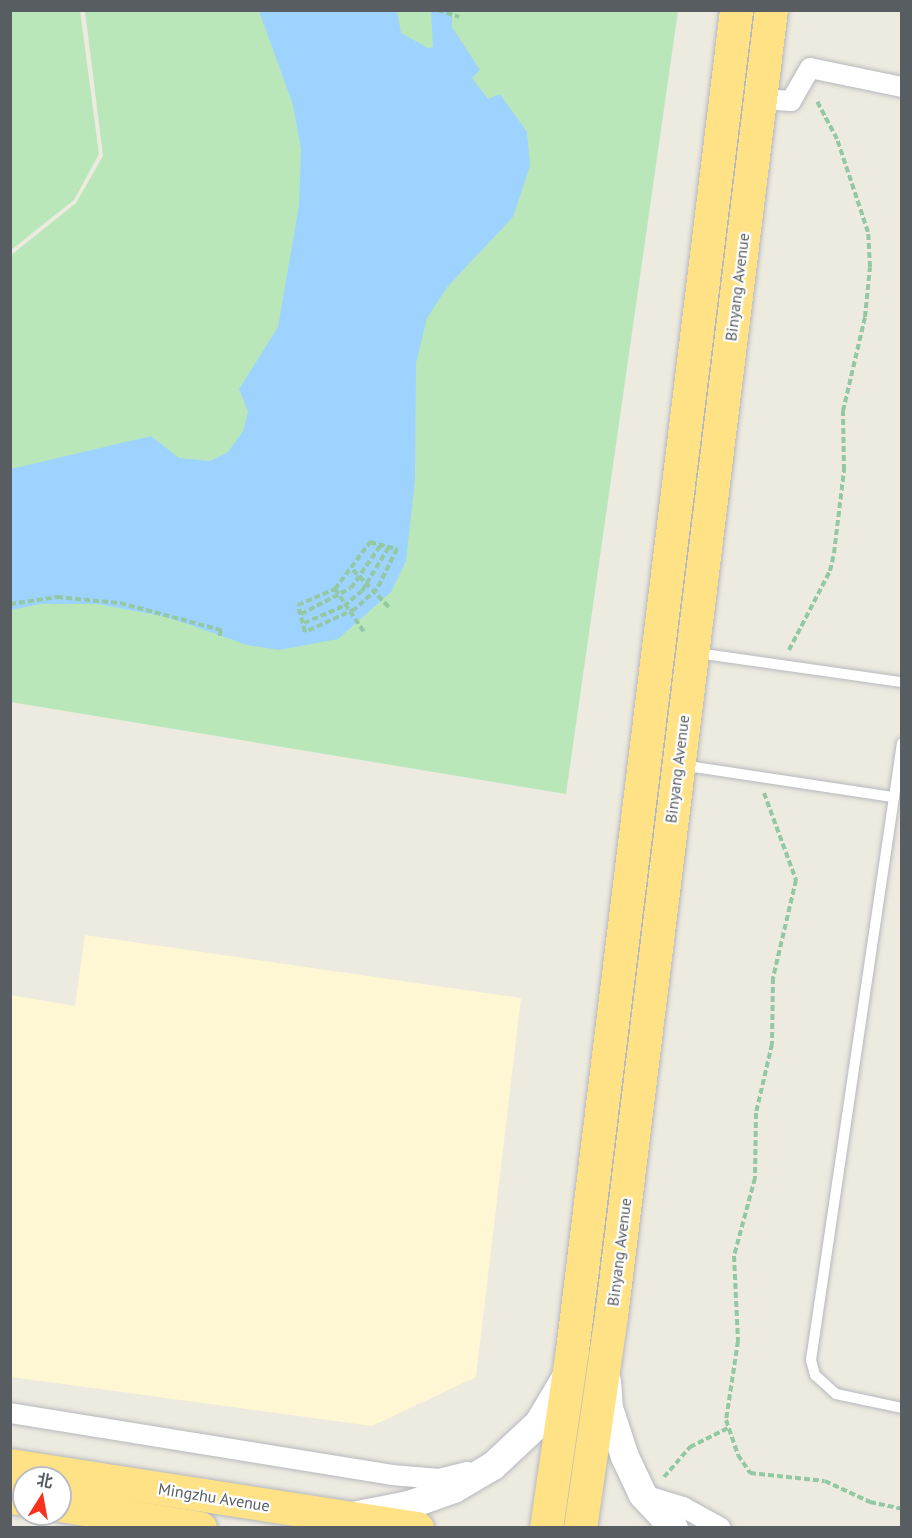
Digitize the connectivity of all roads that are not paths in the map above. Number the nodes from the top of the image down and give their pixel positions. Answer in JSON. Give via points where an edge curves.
{"nodes":[{"id":1,"x":736,"y":10,"type":"edge"},
{"id":2,"x":771,"y":10,"type":"edge"},
{"id":3,"x":902,"y":87,"type":"edge"},
{"id":4,"x":761,"y":99,"type":"junction"},
{"id":5,"x":691,"y":652,"type":"junction"},
{"id":6,"x":902,"y":682,"type":"edge"},
{"id":7,"x":902,"y":742,"type":"edge"},
{"id":8,"x":678,"y":765,"type":"junction"},
{"id":9,"x":893,"y":797,"type":"junction"},
{"id":10,"x":572,"y":1350,"type":"junction"},
{"id":11,"x":606,"y":1353,"type":"junction"},
{"id":12,"x":902,"y":1408,"type":"edge"},
{"id":13,"x":10,"y":1413,"type":"edge"},
{"id":14,"x":10,"y":1465,"type":"edge"},
{"id":15,"x":493,"y":1466,"type":"junction"},
{"id":16,"x":651,"y":1488,"type":"junction"},
{"id":17,"x":72,"y":1507,"type":"edge"},
{"id":18,"x":347,"y":1517,"type":"junction"},
{"id":19,"x":200,"y":1527,"type":"edge"},
{"id":20,"x":417,"y":1527,"type":"edge"},
{"id":21,"x":546,"y":1527,"type":"edge"},
{"id":22,"x":580,"y":1527,"type":"edge"},
{"id":23,"x":674,"y":1527,"type":"edge"},
{"id":24,"x":721,"y":1527,"type":"edge"}],
"edges":[{"from":1,"to":10,"type":"highway","name":"Binyang Avenue"},
{"from":2,"to":4,"type":"highway","name":"Binyang Avenue"},
{"from":3,"to":4,"type":"street","via":[[810,68],[791,101]]},
{"from":4,"to":5,"type":"highway","name":"Binyang Avenue"},
{"from":5,"to":6,"type":"lane"},
{"from":5,"to":8,"type":"highway","name":"Binyang Avenue"},
{"from":7,"to":9,"type":"lane"},
{"from":8,"to":9,"type":"lane"},
{"from":8,"to":11,"type":"highway","name":"Binyang Avenue"},
{"from":9,"to":12,"type":"lane","via":[[811,1360],[815,1375],[836,1394]]},
{"from":10,"to":15,"type":"street","via":[[562,1389],[539,1423]]},
{"from":10,"to":21,"type":"highway","name":"Binyang Avenue"},
{"from":11,"to":16,"type":"street","via":[[609,1408]]},
{"from":11,"to":22,"type":"highway","name":"Binyang Avenue"},
{"from":13,"to":15,"type":"street","via":[[392,1475],[439,1479]]},
{"from":14,"to":18,"type":"highway","name":"Mingzhu Avenue"},
{"from":15,"to":18,"type":"street","via":[[454,1489],[409,1505]]},
{"from":16,"to":23,"type":"street"},
{"from":16,"to":24,"type":"street"},
{"from":17,"to":19,"type":"highway","name":"Mingzhu Avenue"},
{"from":18,"to":20,"type":"highway","name":"Mingzhu Avenue"}]}
